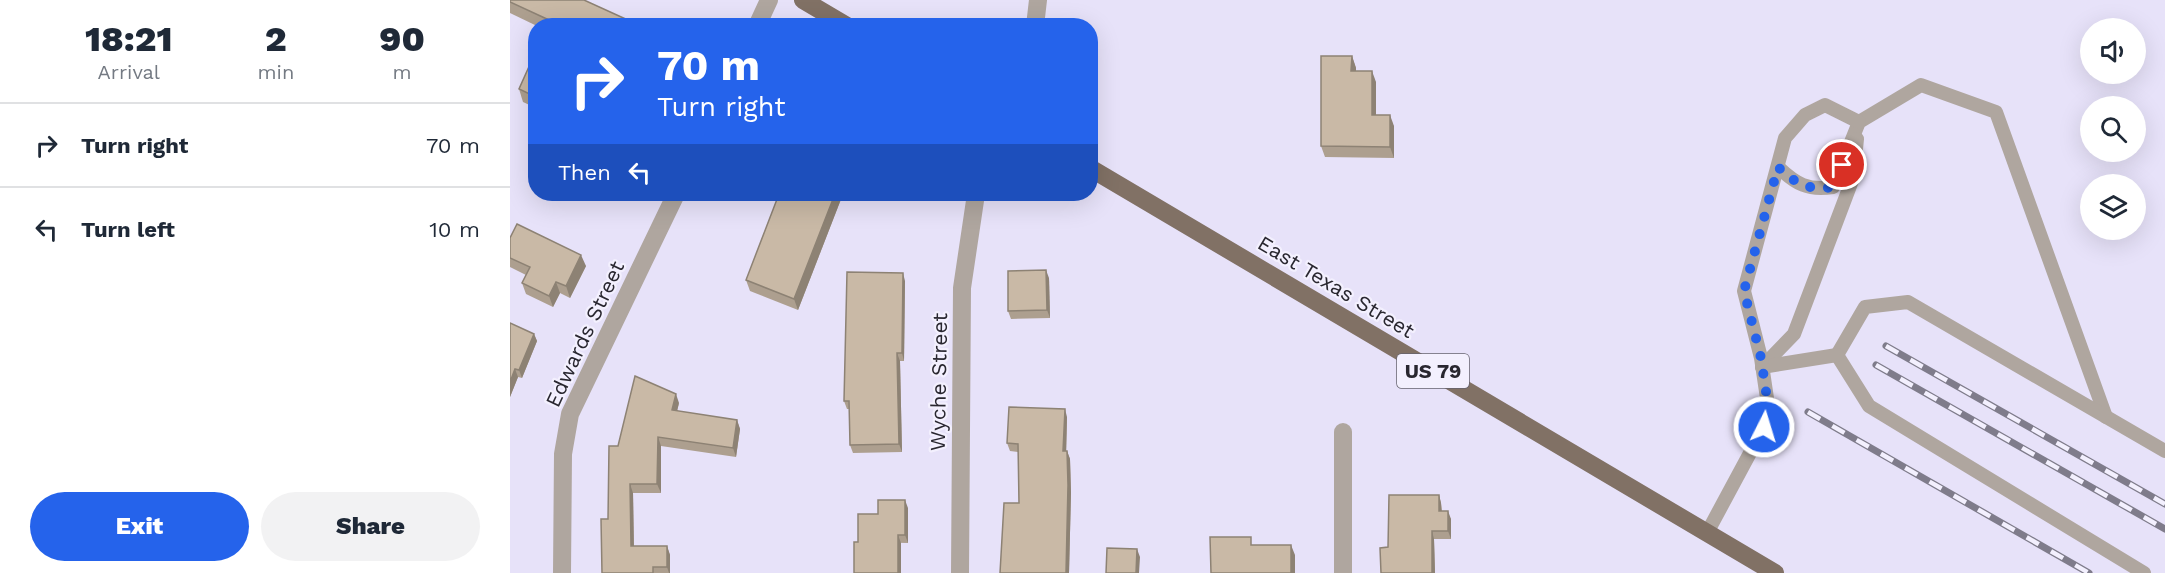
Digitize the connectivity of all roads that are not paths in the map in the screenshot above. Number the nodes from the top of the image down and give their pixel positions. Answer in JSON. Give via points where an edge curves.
{"nodes":[{"id":1,"x":770,"y":0,"type":"edge"},
{"id":2,"x":804,"y":0,"type":"edge"},
{"id":3,"x":1038,"y":0,"type":"edge"},
{"id":4,"x":761,"y":18,"type":"edge"},
{"id":5,"x":834,"y":18,"type":"edge"},
{"id":6,"x":1036,"y":18,"type":"edge"},
{"id":7,"x":1859,"y":122,"type":"junction"},
{"id":8,"x":1778,"y":167,"type":"junction"},
{"id":9,"x":1098,"y":173,"type":"edge"},
{"id":10,"x":673,"y":201,"type":"edge"},
{"id":11,"x":975,"y":201,"type":"edge"},
{"id":12,"x":1837,"y":355,"type":"junction"},
{"id":13,"x":1762,"y":368,"type":"junction"},
{"id":14,"x":2106,"y":417,"type":"junction"},
{"id":15,"x":1343,"y":432,"type":"dead end"},
{"id":16,"x":2165,"y":451,"type":"edge"},
{"id":17,"x":1707,"y":533,"type":"junction"},
{"id":18,"x":1765,"y":570,"type":"edge"},
{"id":19,"x":562,"y":573,"type":"edge"},
{"id":20,"x":960,"y":573,"type":"edge"},
{"id":21,"x":1343,"y":573,"type":"edge"},
{"id":22,"x":2144,"y":573,"type":"edge"}],
"edges":[{"from":1,"to":4,"type":"street"},
{"from":2,"to":5,"type":"main road"},
{"from":3,"to":6,"type":"street"},
{"from":7,"to":8,"type":"lane","via":[[1825,105],[1805,115],[1785,138]]},
{"from":7,"to":8,"type":"lane","via":[[1833,187],[1816,190],[1795,183]]},
{"from":7,"to":13,"type":"lane","via":[[1853,178],[1794,334]]},
{"from":7,"to":14,"type":"lane","via":[[1921,85],[1996,112]]},
{"from":8,"to":13,"type":"lane","via":[[1744,291]]},
{"from":9,"to":17,"type":"main road","name":"East Texas Street","number":"US 79"},
{"from":10,"to":19,"type":"street","name":"Edwards Street","via":[[570,414],[563,454]]},
{"from":11,"to":20,"type":"street","name":"Wyche Street","via":[[962,288]]},
{"from":12,"to":13,"type":"lane"},
{"from":12,"to":14,"type":"lane","via":[[1865,307],[1908,302]]},
{"from":12,"to":22,"type":"lane","via":[[1869,406]]},
{"from":13,"to":17,"type":"lane","via":[[1768,405],[1764,427]]},
{"from":14,"to":16,"type":"lane"},
{"from":15,"to":21,"type":"street"},
{"from":17,"to":18,"type":"main road","name":"East Texas Street","number":"US 79"}]}
